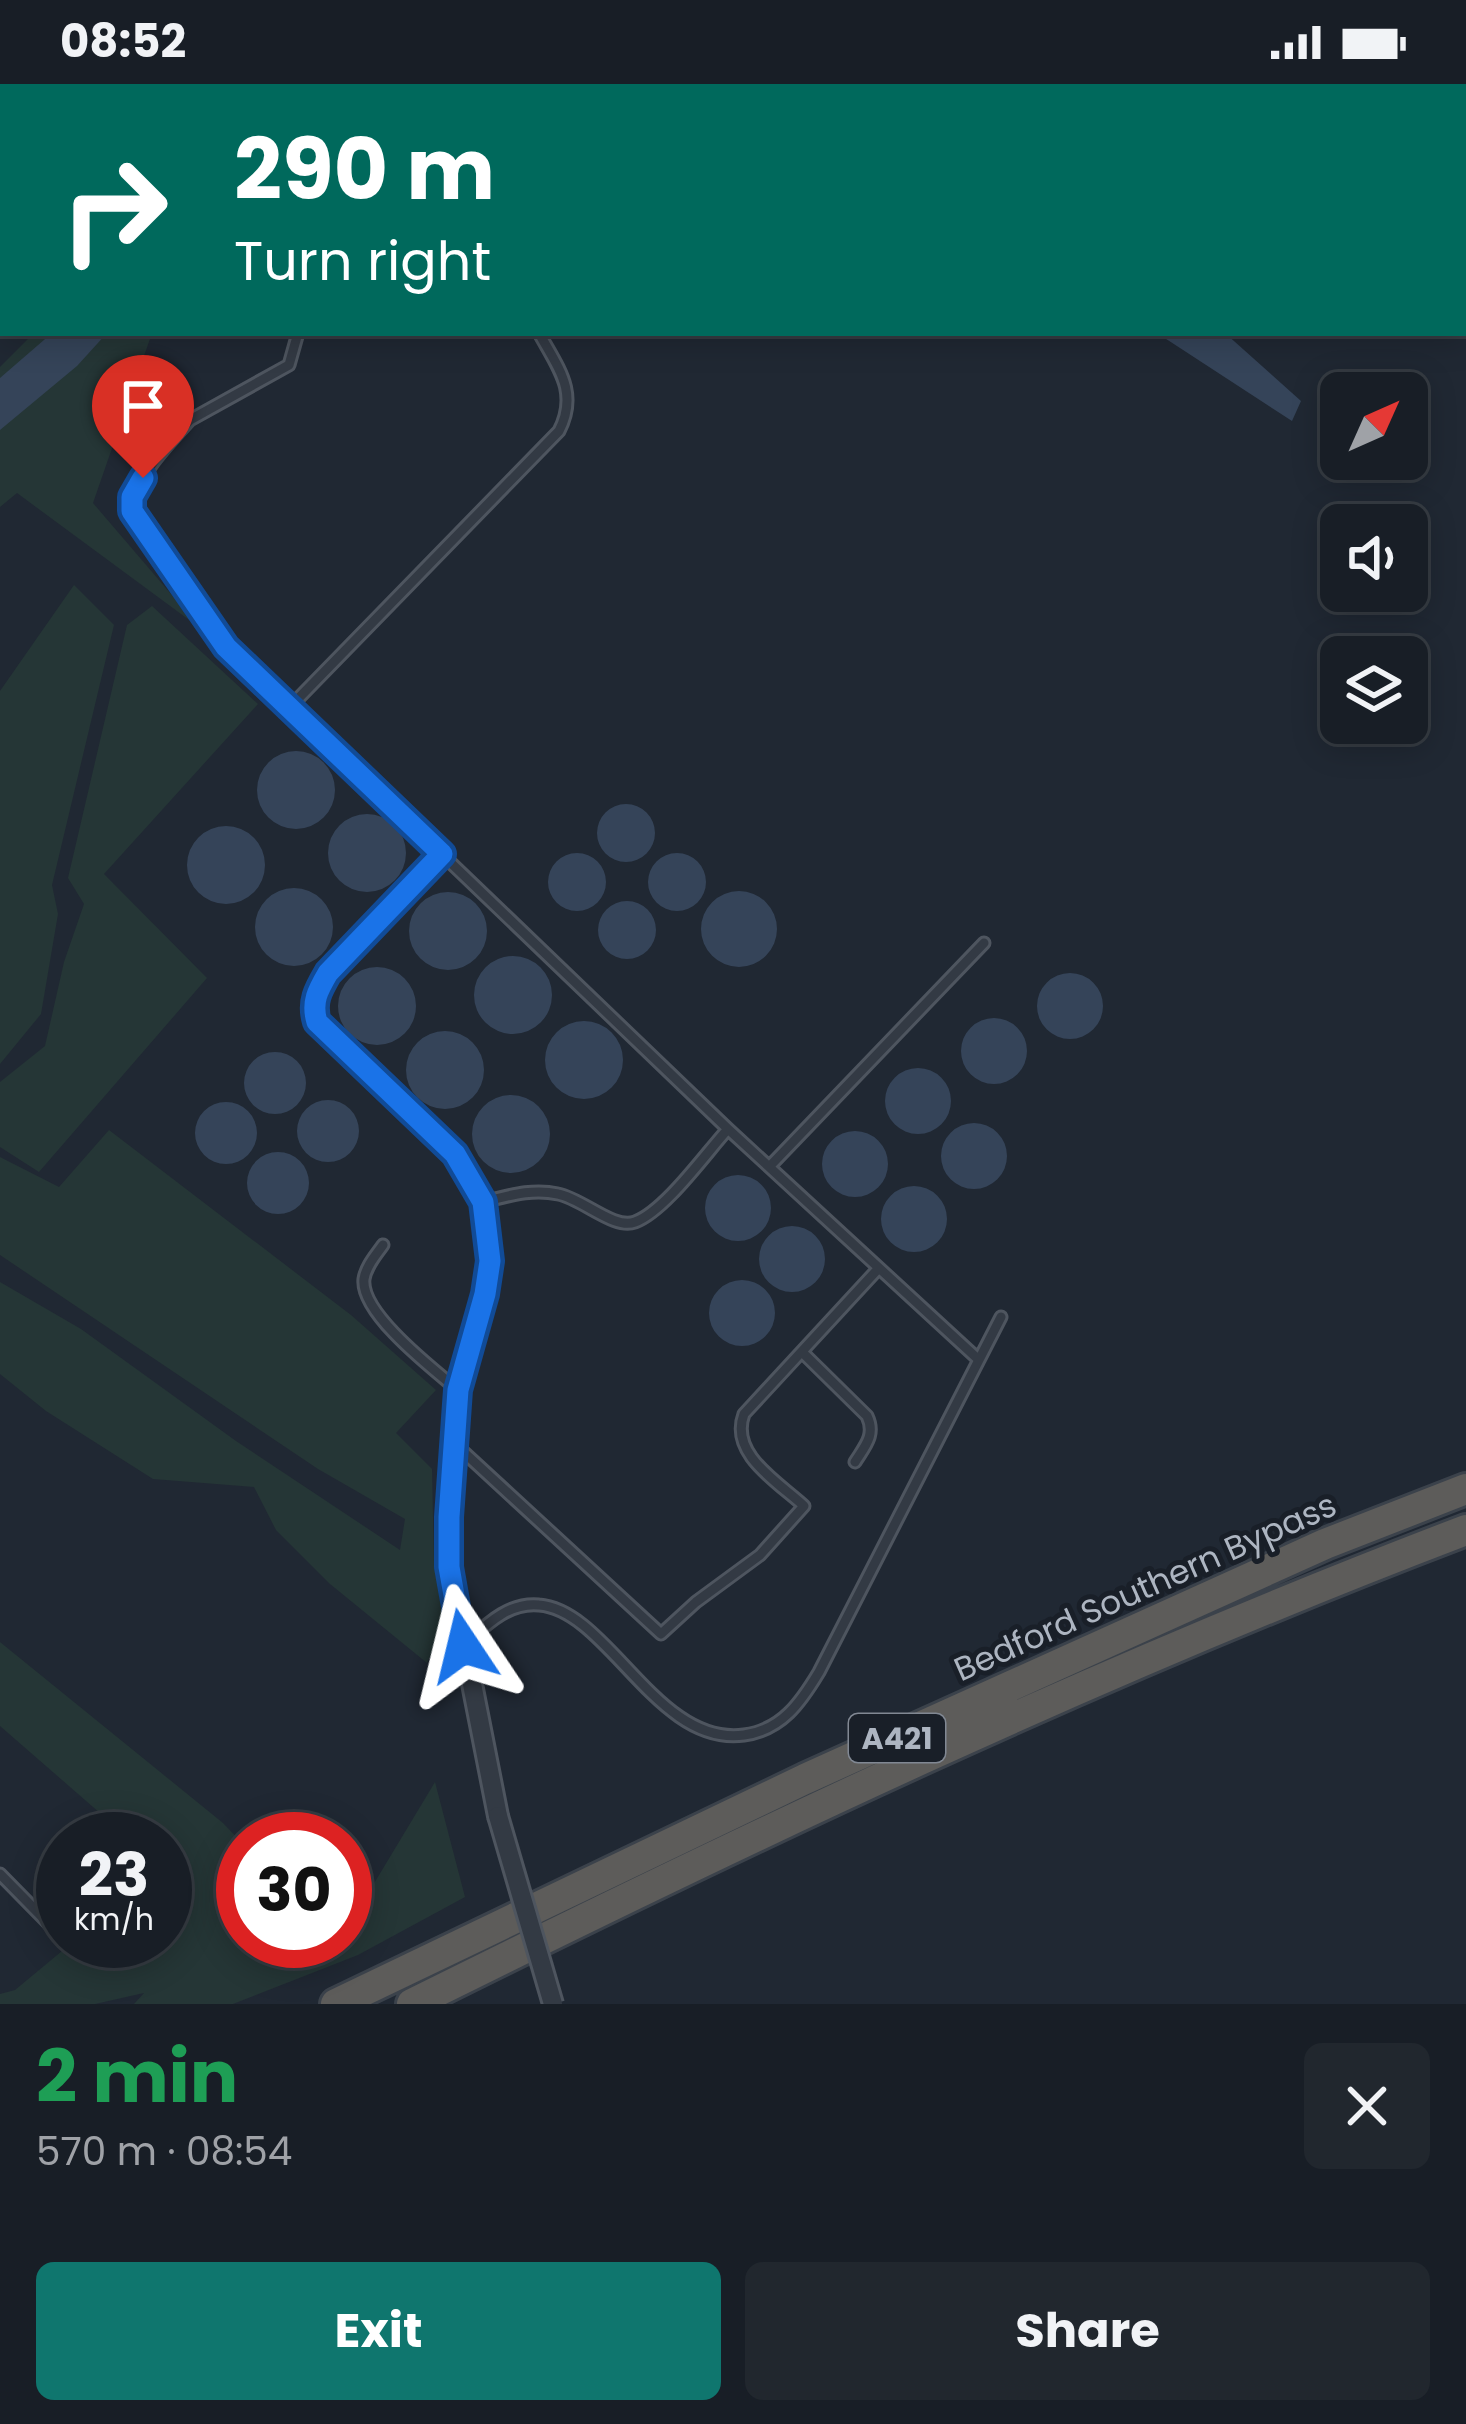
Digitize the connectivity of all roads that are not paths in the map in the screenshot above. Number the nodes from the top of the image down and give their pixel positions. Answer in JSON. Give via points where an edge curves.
{"nodes":[{"id":1,"x":297,"y":336,"type":"edge"},
{"id":2,"x":540,"y":336,"type":"edge"},
{"id":3,"x":290,"y":707,"type":"junction"},
{"id":4,"x":442,"y":854,"type":"junction"},
{"id":5,"x":985,"y":943,"type":"dead end"},
{"id":6,"x":728,"y":1129,"type":"junction"},
{"id":7,"x":770,"y":1166,"type":"junction"},
{"id":8,"x":483,"y":1202,"type":"junction"},
{"id":9,"x":383,"y":1245,"type":"dead end"},
{"id":10,"x":878,"y":1269,"type":"junction"},
{"id":11,"x":1001,"y":1316,"type":"dead end"},
{"id":12,"x":803,"y":1353,"type":"junction"},
{"id":13,"x":979,"y":1360,"type":"junction"},
{"id":14,"x":458,"y":1390,"type":"junction"},
{"id":15,"x":455,"y":1445,"type":"junction"},
{"id":16,"x":855,"y":1462,"type":"dead end"},
{"id":17,"x":1466,"y":1490,"type":"edge"},
{"id":18,"x":449,"y":1517,"type":"joint"},
{"id":19,"x":1466,"y":1530,"type":"edge"},
{"id":20,"x":463,"y":1646,"type":"junction"},
{"id":21,"x":0,"y":1874,"type":"edge"},
{"id":22,"x":36,"y":1911,"type":"edge"},
{"id":23,"x":336,"y":2004,"type":"edge"},
{"id":24,"x":412,"y":2004,"type":"edge"},
{"id":25,"x":553,"y":2004,"type":"edge"}],
"edges":[{"from":1,"to":3,"type":"lane","via":[[289,365],[190,420],[131,503],[226,647]]},
{"from":2,"to":3,"type":"lane","via":[[568,393],[559,431]]},
{"from":3,"to":4,"type":"lane"},
{"from":4,"to":6,"type":"lane"},
{"from":4,"to":8,"type":"lane","via":[[328,973],[314,1009],[317,1022],[455,1154]]},
{"from":5,"to":7,"type":"lane"},
{"from":6,"to":7,"type":"lane"},
{"from":6,"to":8,"type":"lane","via":[[650,1213],[627,1225],[560,1194]]},
{"from":7,"to":10,"type":"lane"},
{"from":8,"to":14,"type":"lane","via":[[490,1261]]},
{"from":9,"to":14,"type":"lane","via":[[364,1274],[370,1304]]},
{"from":10,"to":12,"type":"lane"},
{"from":10,"to":13,"type":"lane"},
{"from":11,"to":13,"type":"lane"},
{"from":12,"to":15,"type":"lane","via":[[739,1427],[745,1450],[804,1506],[760,1555],[661,1634]]},
{"from":12,"to":16,"type":"lane","via":[[872,1426]]},
{"from":13,"to":20,"type":"lane","via":[[819,1672],[779,1722],[730,1737],[706,1732],[587,1631],[539,1605],[493,1619]]},
{"from":14,"to":15,"type":"lane"},
{"from":15,"to":18,"type":"lane"},
{"from":17,"to":23,"type":"highway","name":"Bedford Southern Bypass","number":"A421","via":[[1325,1544],[826,1769]]},
{"from":18,"to":20,"type":"street"},
{"from":19,"to":24,"type":"highway","name":"Bedford Southern Bypass","number":"A421","via":[[824,1802]]},
{"from":20,"to":25,"type":"street","bridge":true,"via":[[498,1816]]},
{"from":21,"to":22,"type":"lane"}]}
